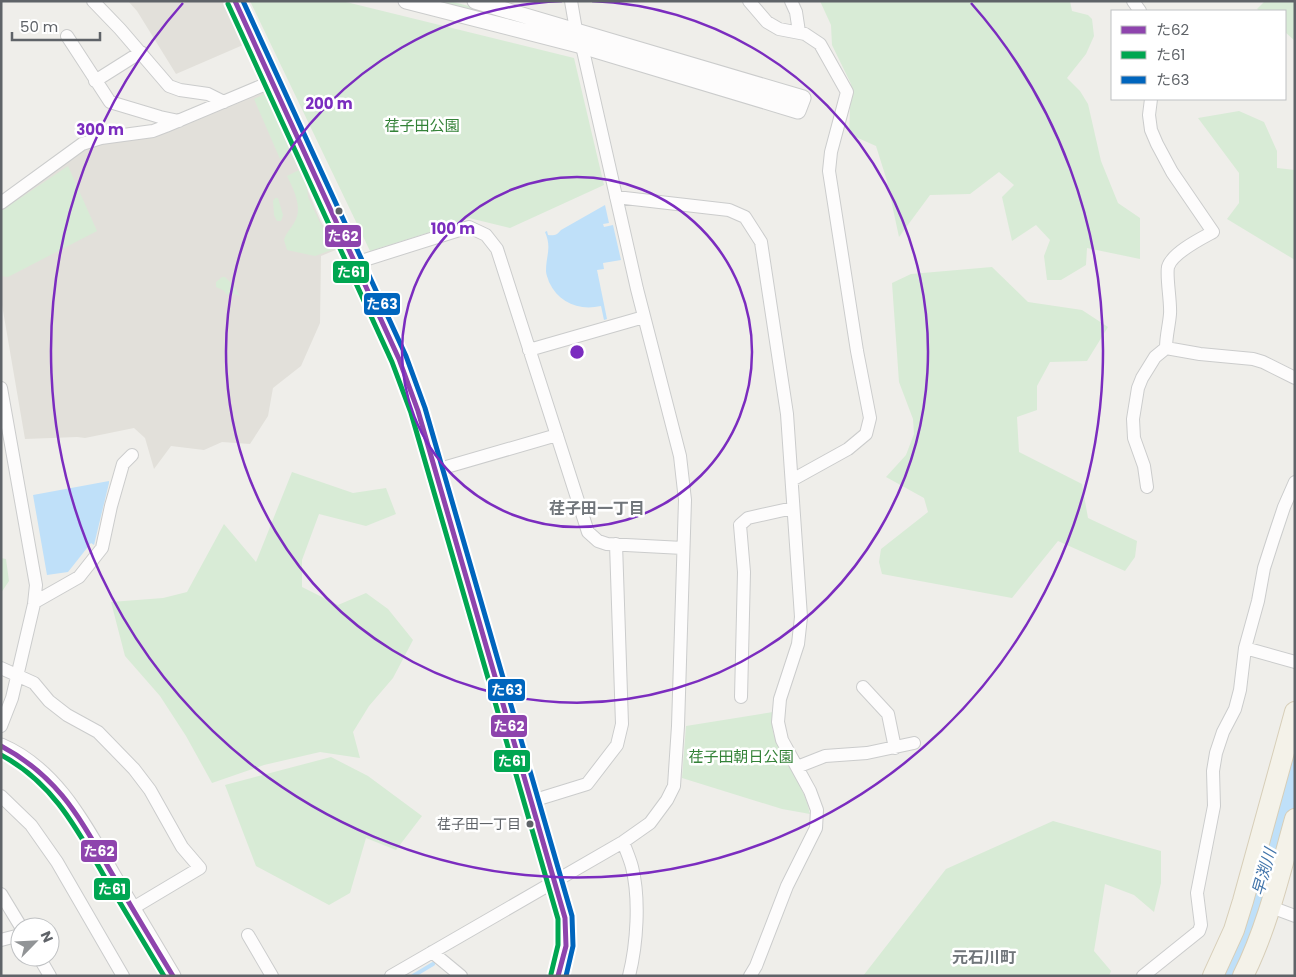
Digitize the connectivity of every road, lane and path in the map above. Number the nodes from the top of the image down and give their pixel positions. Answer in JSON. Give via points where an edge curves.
{"nodes":[{"id":1,"x":93,"y":1,"type":"edge"},
{"id":2,"x":235,"y":1,"type":"edge"},
{"id":3,"x":406,"y":1,"type":"edge"},
{"id":4,"x":475,"y":1,"type":"edge"},
{"id":5,"x":571,"y":1,"type":"edge"},
{"id":6,"x":748,"y":1,"type":"edge"},
{"id":7,"x":791,"y":1,"type":"edge"},
{"id":8,"x":576,"y":30,"type":"junction"},
{"id":9,"x":799,"y":32,"type":"junction"},
{"id":10,"x":66,"y":36,"type":"dead end"},
{"id":11,"x":582,"y":46,"type":"junction"},
{"id":12,"x":141,"y":52,"type":"junction"},
{"id":13,"x":95,"y":81,"type":"junction"},
{"id":14,"x":273,"y":81,"type":"junction"},
{"id":15,"x":1151,"y":100,"type":"edge"},
{"id":16,"x":224,"y":102,"type":"junction"},
{"id":17,"x":179,"y":121,"type":"junction"},
{"id":18,"x":616,"y":197,"type":"junction"},
{"id":19,"x":1,"y":203,"type":"edge"},
{"id":20,"x":355,"y":263,"type":"junction"},
{"id":21,"x":644,"y":317,"type":"junction"},
{"id":22,"x":1166,"y":348,"type":"junction"},
{"id":23,"x":530,"y":350,"type":"junction"},
{"id":24,"x":1295,"y":378,"type":"edge"},
{"id":25,"x":1,"y":388,"type":"edge"},
{"id":26,"x":557,"y":435,"type":"junction"},
{"id":27,"x":132,"y":455,"type":"dead end"},
{"id":28,"x":436,"y":470,"type":"junction"},
{"id":29,"x":792,"y":480,"type":"junction"},
{"id":30,"x":1295,"y":482,"type":"edge"},
{"id":31,"x":1147,"y":487,"type":"dead end"},
{"id":32,"x":793,"y":508,"type":"junction"},
{"id":33,"x":616,"y":544,"type":"junction"},
{"id":34,"x":683,"y":548,"type":"junction"},
{"id":35,"x":35,"y":602,"type":"junction"},
{"id":36,"x":1244,"y":648,"type":"junction"},
{"id":37,"x":1295,"y":662,"type":"edge"},
{"id":38,"x":1,"y":668,"type":"edge"},
{"id":39,"x":17,"y":674,"type":"junction"},
{"id":40,"x":864,"y":687,"type":"dead end"},
{"id":41,"x":741,"y":697,"type":"dead end"},
{"id":42,"x":1295,"y":712,"type":"edge"},
{"id":43,"x":1,"y":726,"type":"edge"},
{"id":44,"x":914,"y":743,"type":"dead end"},
{"id":45,"x":1,"y":746,"type":"edge"},
{"id":46,"x":895,"y":748,"type":"junction"},
{"id":47,"x":797,"y":767,"type":"junction"},
{"id":48,"x":1,"y":796,"type":"edge"},
{"id":49,"x":532,"y":801,"type":"junction"},
{"id":50,"x":1295,"y":818,"type":"edge"},
{"id":51,"x":623,"y":842,"type":"junction"},
{"id":52,"x":555,"y":880,"type":"junction"},
{"id":53,"x":1,"y":894,"type":"edge"},
{"id":54,"x":1271,"y":907,"type":"junction"},
{"id":55,"x":133,"y":908,"type":"junction"},
{"id":56,"x":1295,"y":916,"type":"edge"},
{"id":57,"x":15,"y":917,"type":"edge"},
{"id":58,"x":248,"y":935,"type":"dead end"},
{"id":59,"x":432,"y":952,"type":"junction"},
{"id":60,"x":123,"y":976,"type":"edge"},
{"id":61,"x":173,"y":976,"type":"edge"},
{"id":62,"x":272,"y":976,"type":"edge"},
{"id":63,"x":391,"y":976,"type":"edge"},
{"id":64,"x":461,"y":976,"type":"edge"},
{"id":65,"x":558,"y":976,"type":"edge"},
{"id":66,"x":629,"y":976,"type":"edge"},
{"id":67,"x":750,"y":976,"type":"edge"},
{"id":68,"x":1143,"y":976,"type":"edge"},
{"id":69,"x":1213,"y":976,"type":"edge"},
{"id":70,"x":1243,"y":976,"type":"edge"}],
"edges":[{"from":1,"to":12,"type":"street"},
{"from":2,"to":14,"type":"street"},
{"from":3,"to":11,"type":"street"},
{"from":4,"to":8,"type":"street"},
{"from":5,"to":8,"type":"street"},
{"from":6,"to":9,"type":"street","via":[[779,29]]},
{"from":7,"to":9,"type":"street"},
{"from":8,"to":11,"type":"street"},
{"from":8,"to":11,"type":"street","via":[[802,98],[798,111]]},
{"from":9,"to":29,"type":"street","via":[[820,44],[847,92],[829,171],[870,418],[866,434],[848,449]]},
{"from":10,"to":13,"type":"street"},
{"from":11,"to":18,"type":"street"},
{"from":12,"to":13,"type":"street"},
{"from":12,"to":16,"type":"street","via":[[169,86],[208,94]]},
{"from":13,"to":17,"type":"street","via":[[110,102]]},
{"from":14,"to":16,"type":"street"},
{"from":14,"to":20,"type":"street"},
{"from":15,"to":22,"type":"street","via":[[1151,130],[1157,144],[1212,232],[1175,256],[1168,267],[1170,314]]},
{"from":16,"to":17,"type":"street"},
{"from":17,"to":19,"type":"street","via":[[153,131],[82,144]]},
{"from":18,"to":21,"type":"street"},
{"from":18,"to":29,"type":"street","via":[[729,210],[745,217],[755,232],[761,242],[787,414]]},
{"from":20,"to":23,"type":"street","via":[[469,228],[486,234],[497,249]]},
{"from":20,"to":28,"type":"street","via":[[399,359]]},
{"from":21,"to":23,"type":"street"},
{"from":21,"to":34,"type":"street","via":[[680,456],[685,500]]},
{"from":22,"to":24,"type":"street","via":[[1253,359]]},
{"from":22,"to":31,"type":"street","via":[[1154,357],[1142,378],[1133,419],[1134,438]]},
{"from":23,"to":26,"type":"street"},
{"from":25,"to":35,"type":"street","via":[[36,585]]},
{"from":26,"to":28,"type":"street"},
{"from":26,"to":33,"type":"street","via":[[588,532],[598,541]]},
{"from":27,"to":35,"type":"street","via":[[123,464],[102,548],[79,577]]},
{"from":28,"to":49,"type":"street"},
{"from":29,"to":32,"type":"street"},
{"from":30,"to":36,"type":"street","via":[[1264,568]]},
{"from":32,"to":41,"type":"street","via":[[748,518],[740,524],[744,572]]},
{"from":32,"to":47,"type":"street","via":[[801,617],[798,644],[780,699],[778,722],[782,740]]},
{"from":33,"to":34,"type":"street"},
{"from":33,"to":49,"type":"street","via":[[622,724],[617,745],[587,784]]},
{"from":34,"to":51,"type":"street","via":[[674,786],[650,823]]},
{"from":35,"to":39,"type":"street"},
{"from":36,"to":37,"type":"street"},
{"from":36,"to":68,"type":"street","via":[[1240,690],[1223,732],[1213,771],[1214,806],[1197,893],[1201,926]]},
{"from":38,"to":39,"type":"street"},
{"from":39,"to":43,"type":"street"},
{"from":39,"to":55,"type":"street","via":[[34,684],[67,716],[98,732],[134,769],[150,790],[182,847],[200,868]]},
{"from":40,"to":46,"type":"street","via":[[888,714]]},
{"from":42,"to":69,"type":"main road","via":[[1234,930]]},
{"from":44,"to":46,"type":"street"},
{"from":45,"to":55,"type":"street","via":[[44,775],[72,805]]},
{"from":46,"to":47,"type":"street","via":[[825,756]]},
{"from":47,"to":67,"type":"street","via":[[817,810],[816,828],[787,886]]},
{"from":48,"to":60,"type":"street","via":[[31,825],[57,862],[78,904]]},
{"from":49,"to":52,"type":"street"},
{"from":50,"to":54,"type":"main road"},
{"from":51,"to":52,"type":"street"},
{"from":51,"to":66,"type":"street","via":[[632,867],[636,904]]},
{"from":52,"to":59,"type":"street"},
{"from":52,"to":65,"type":"street","via":[[565,918],[566,946]]},
{"from":53,"to":57,"type":"street"},
{"from":54,"to":56,"type":"street"},
{"from":54,"to":70,"type":"main road"},
{"from":55,"to":61,"type":"street"},
{"from":58,"to":62,"type":"street"},
{"from":59,"to":63,"type":"street"},
{"from":59,"to":64,"type":"street"}]}
